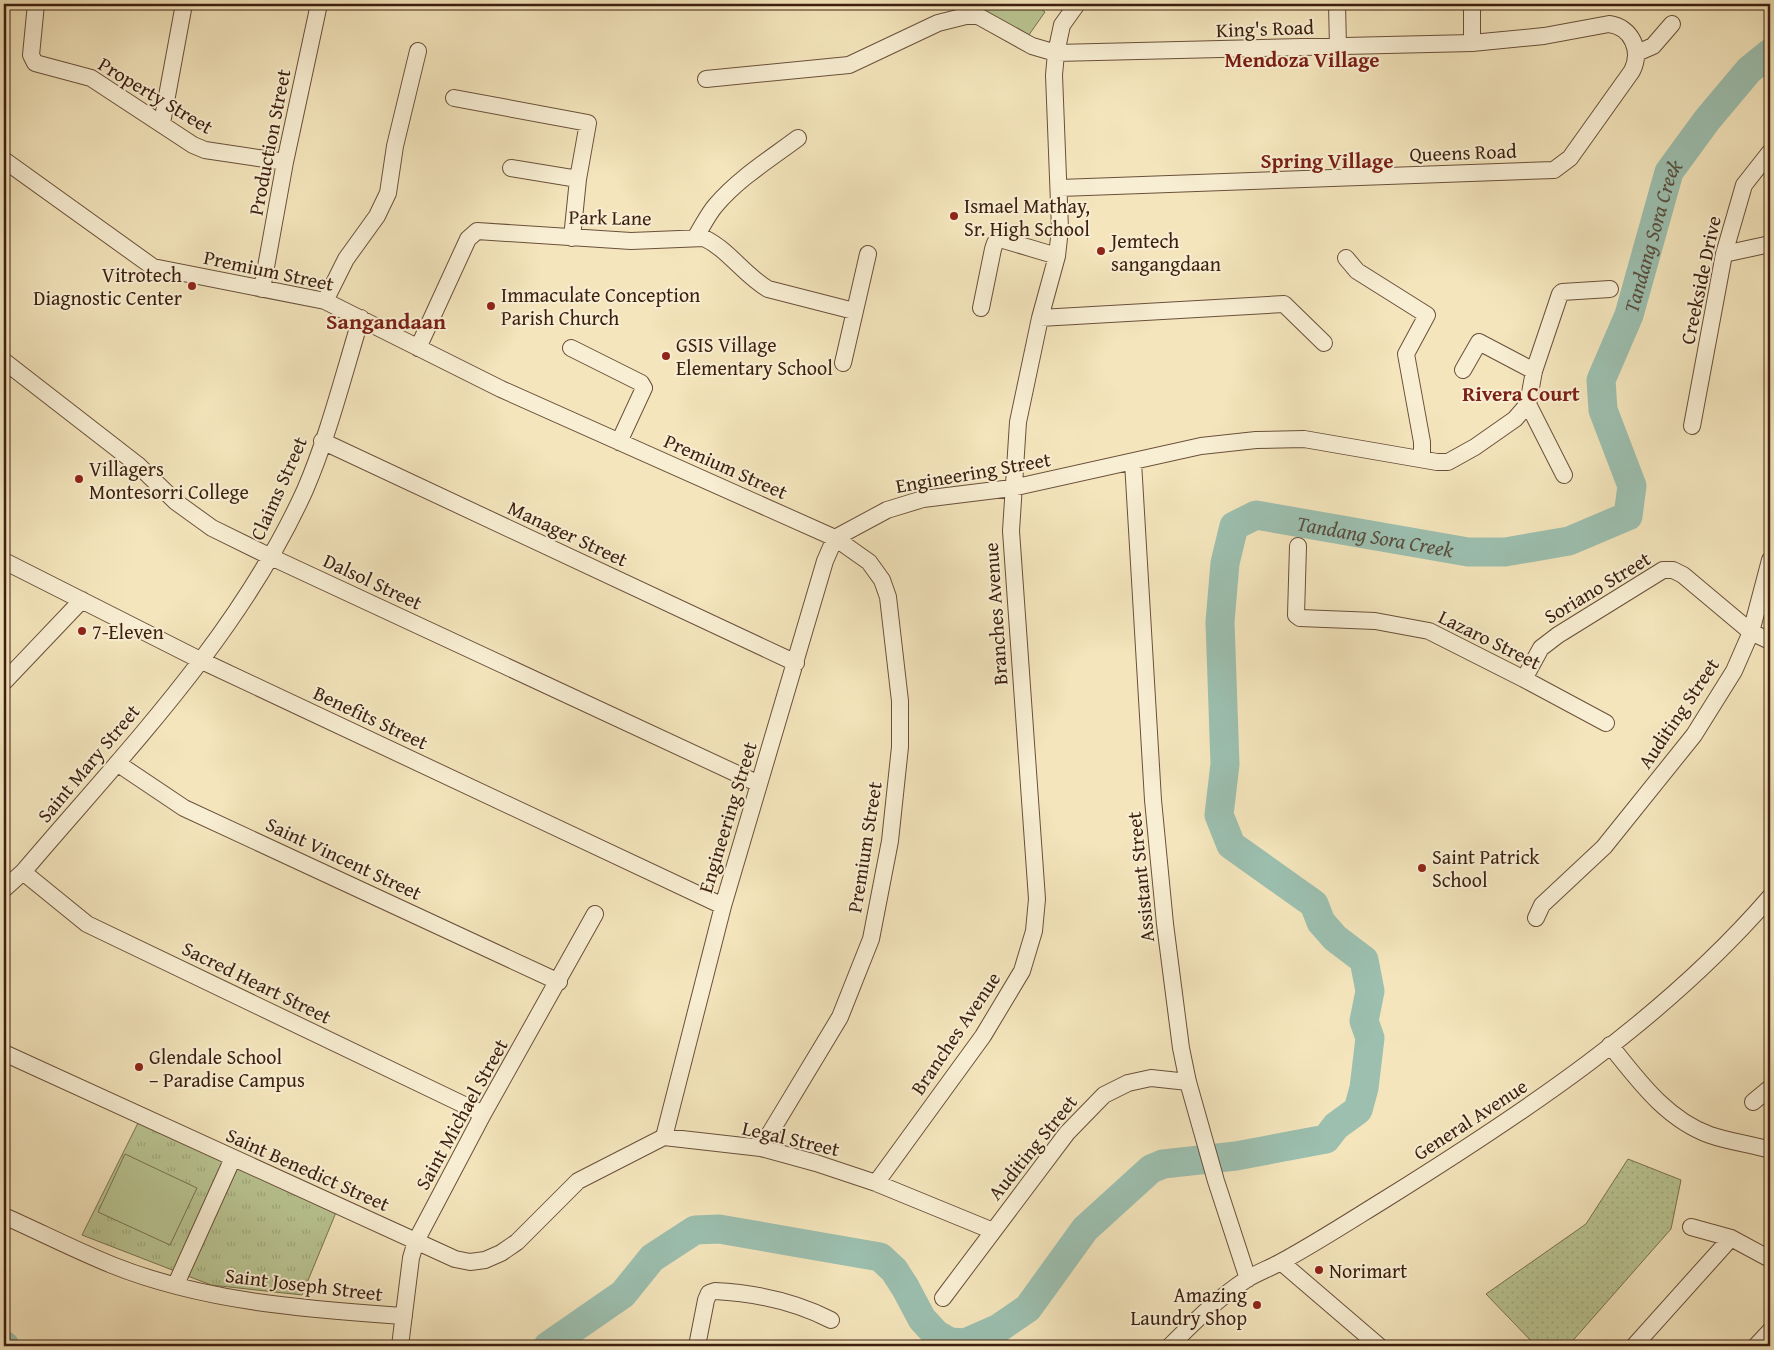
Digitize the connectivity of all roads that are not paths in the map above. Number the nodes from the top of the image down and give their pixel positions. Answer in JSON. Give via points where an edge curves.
{"nodes":[{"id":1,"x":36,"y":4,"type":"edge"},
{"id":2,"x":184,"y":4,"type":"edge"},
{"id":3,"x":319,"y":4,"type":"edge"},
{"id":4,"x":1077,"y":4,"type":"edge"},
{"id":5,"x":1337,"y":4,"type":"edge"},
{"id":6,"x":1472,"y":4,"type":"edge"},
{"id":7,"x":1672,"y":24,"type":"dead end"},
{"id":8,"x":1472,"y":43,"type":"junction"},
{"id":9,"x":1338,"y":47,"type":"junction"},
{"id":10,"x":418,"y":51,"type":"dead end"},
{"id":11,"x":1056,"y":53,"type":"junction"},
{"id":12,"x":1637,"y":53,"type":"junction"},
{"id":13,"x":706,"y":78,"type":"dead end"},
{"id":14,"x":454,"y":98,"type":"dead end"},
{"id":15,"x":162,"y":123,"type":"junction"},
{"id":16,"x":798,"y":138,"type":"dead end"},
{"id":17,"x":1770,"y":152,"type":"edge"},
{"id":18,"x":4,"y":160,"type":"edge"},
{"id":19,"x":285,"y":162,"type":"junction"},
{"id":20,"x":511,"y":168,"type":"dead end"},
{"id":21,"x":578,"y":179,"type":"junction"},
{"id":22,"x":1060,"y":188,"type":"junction"},
{"id":23,"x":572,"y":238,"type":"junction"},
{"id":24,"x":695,"y":238,"type":"junction"},
{"id":25,"x":1770,"y":244,"type":"edge"},
{"id":26,"x":868,"y":254,"type":"dead end"},
{"id":27,"x":1724,"y":254,"type":"junction"},
{"id":28,"x":1057,"y":256,"type":"junction"},
{"id":29,"x":1346,"y":258,"type":"dead end"},
{"id":30,"x":262,"y":289,"type":"junction"},
{"id":31,"x":1610,"y":289,"type":"dead end"},
{"id":32,"x":325,"y":301,"type":"junction"},
{"id":33,"x":981,"y":308,"type":"dead end"},
{"id":34,"x":854,"y":311,"type":"junction"},
{"id":35,"x":361,"y":318,"type":"junction"},
{"id":36,"x":1040,"y":318,"type":"junction"},
{"id":37,"x":1324,"y":343,"type":"dead end"},
{"id":38,"x":418,"y":348,"type":"junction"},
{"id":39,"x":571,"y":348,"type":"dead end"},
{"id":40,"x":4,"y":361,"type":"edge"},
{"id":41,"x":843,"y":363,"type":"dead end"},
{"id":42,"x":1463,"y":370,"type":"dead end"},
{"id":43,"x":1534,"y":371,"type":"junction"},
{"id":44,"x":1528,"y":404,"type":"junction"},
{"id":45,"x":1692,"y":426,"type":"dead end"},
{"id":46,"x":322,"y":441,"type":"junction"},
{"id":47,"x":619,"y":442,"type":"junction"},
{"id":48,"x":1422,"y":459,"type":"junction"},
{"id":49,"x":1132,"y":462,"type":"junction"},
{"id":50,"x":1564,"y":475,"type":"dead end"},
{"id":51,"x":1012,"y":488,"type":"junction"},
{"id":52,"x":835,"y":538,"type":"junction"},
{"id":53,"x":1298,"y":546,"type":"dead end"},
{"id":54,"x":271,"y":557,"type":"junction"},
{"id":55,"x":1770,"y":560,"type":"edge"},
{"id":56,"x":4,"y":561,"type":"edge"},
{"id":57,"x":82,"y":600,"type":"junction"},
{"id":58,"x":1751,"y":632,"type":"junction"},
{"id":59,"x":1770,"y":641,"type":"edge"},
{"id":60,"x":202,"y":661,"type":"junction"},
{"id":61,"x":796,"y":663,"type":"junction"},
{"id":62,"x":1524,"y":679,"type":"junction"},
{"id":63,"x":4,"y":682,"type":"edge"},
{"id":64,"x":1606,"y":724,"type":"dead end"},
{"id":65,"x":117,"y":762,"type":"junction"},
{"id":66,"x":759,"y":784,"type":"junction"},
{"id":67,"x":23,"y":872,"type":"junction"},
{"id":68,"x":4,"y":889,"type":"edge"},
{"id":69,"x":1770,"y":897,"type":"edge"},
{"id":70,"x":723,"y":906,"type":"junction"},
{"id":71,"x":595,"y":914,"type":"dead end"},
{"id":72,"x":1536,"y":918,"type":"dead end"},
{"id":73,"x":559,"y":982,"type":"junction"},
{"id":74,"x":1610,"y":1045,"type":"junction"},
{"id":75,"x":4,"y":1053,"type":"edge"},
{"id":76,"x":1188,"y":1082,"type":"junction"},
{"id":77,"x":1770,"y":1088,"type":"edge"},
{"id":78,"x":1753,"y":1102,"type":"dead end"},
{"id":79,"x":483,"y":1114,"type":"junction"},
{"id":80,"x":664,"y":1137,"type":"junction"},
{"id":81,"x":761,"y":1148,"type":"junction"},
{"id":82,"x":1770,"y":1150,"type":"edge"},
{"id":83,"x":233,"y":1158,"type":"junction"},
{"id":84,"x":876,"y":1183,"type":"junction"},
{"id":85,"x":4,"y":1216,"type":"edge"},
{"id":86,"x":1691,"y":1228,"type":"dead end"},
{"id":87,"x":993,"y":1231,"type":"junction"},
{"id":88,"x":1732,"y":1238,"type":"junction"},
{"id":89,"x":416,"y":1241,"type":"junction"},
{"id":90,"x":1770,"y":1259,"type":"edge"},
{"id":91,"x":1281,"y":1262,"type":"junction"},
{"id":92,"x":1248,"y":1279,"type":"junction"},
{"id":93,"x":176,"y":1284,"type":"junction"},
{"id":94,"x":943,"y":1298,"type":"dead end"},
{"id":95,"x":404,"y":1316,"type":"junction"},
{"id":96,"x":831,"y":1320,"type":"dead end"},
{"id":97,"x":1770,"y":1331,"type":"edge"},
{"id":98,"x":400,"y":1346,"type":"edge"},
{"id":99,"x":696,"y":1346,"type":"edge"},
{"id":100,"x":1170,"y":1346,"type":"edge"},
{"id":101,"x":1379,"y":1346,"type":"edge"},
{"id":102,"x":1634,"y":1346,"type":"edge"},
{"id":103,"x":1756,"y":1346,"type":"edge"}],
"edges":[{"from":1,"to":15,"type":"street","name":"Property Street","via":[[31,55],[35,63],[91,78]]},
{"from":2,"to":15,"type":"street"},
{"from":3,"to":19,"type":"street","name":"Production Street"},
{"from":4,"to":11,"type":"street","name":"Branches Avenue","via":[[1062,25]]},
{"from":5,"to":9,"type":"street"},
{"from":6,"to":8,"type":"street"},
{"from":7,"to":12,"type":"street","via":[[1653,46]]},
{"from":8,"to":9,"type":"street","name":"King's Road"},
{"from":8,"to":12,"type":"street","name":"King's Road","via":[[1544,36],[1609,24],[1620,25],[1628,32]]},
{"from":9,"to":11,"type":"street","name":"King's Road"},
{"from":10,"to":32,"type":"street","via":[[395,146],[388,193],[377,216],[346,260]]},
{"from":11,"to":13,"type":"street","name":"King's Road","via":[[1032,46],[978,16],[966,16],[938,23],[848,65]]},
{"from":11,"to":22,"type":"street","name":"Branches Avenue","via":[[1054,75]]},
{"from":12,"to":22,"type":"street","name":"Queens Road","via":[[1632,71],[1576,150],[1563,166],[1554,170]]},
{"from":14,"to":21,"type":"street","via":[[588,123]]},
{"from":15,"to":19,"type":"street","name":"Property Street","via":[[205,150]]},
{"from":16,"to":24,"type":"street","via":[[729,191],[715,206]]},
{"from":17,"to":27,"type":"street","name":"Creekside Drive","via":[[1744,185]]},
{"from":18,"to":30,"type":"street","name":"Premium Street","via":[[154,267]]},
{"from":19,"to":30,"type":"street","name":"Production Street"},
{"from":20,"to":21,"type":"street"},
{"from":21,"to":23,"type":"street"},
{"from":22,"to":28,"type":"street","name":"Branches Avenue"},
{"from":23,"to":24,"type":"street","name":"Park Lane","via":[[631,241]]},
{"from":23,"to":38,"type":"street","name":"Park Lane","via":[[477,231],[471,234]]},
{"from":24,"to":34,"type":"street","name":"Park Lane","via":[[715,243],[768,289]]},
{"from":25,"to":27,"type":"street"},
{"from":26,"to":34,"type":"street"},
{"from":27,"to":45,"type":"street","name":"Creekside Drive"},
{"from":28,"to":33,"type":"street","via":[[1000,239],[993,249]]},
{"from":28,"to":36,"type":"street","name":"Branches Avenue"},
{"from":29,"to":48,"type":"street","via":[[1371,281],[1427,315],[1406,354],[1422,442]]},
{"from":30,"to":32,"type":"street","name":"Premium Street"},
{"from":31,"to":43,"type":"street","via":[[1560,294]]},
{"from":32,"to":35,"type":"street","name":"Premium Street"},
{"from":34,"to":41,"type":"street"},
{"from":35,"to":38,"type":"street","name":"Premium Street"},
{"from":35,"to":46,"type":"street","name":"Claims Street"},
{"from":36,"to":37,"type":"street","via":[[1284,304]]},
{"from":36,"to":51,"type":"street","name":"Branches Avenue","via":[[1018,422]]},
{"from":38,"to":47,"type":"street","name":"Premium Street"},
{"from":39,"to":47,"type":"street","via":[[641,383],[644,388]]},
{"from":40,"to":54,"type":"street","name":"Dalsol Street","via":[[138,465],[176,502],[212,528]]},
{"from":42,"to":43,"type":"street","via":[[1479,342]]},
{"from":43,"to":44,"type":"street"},
{"from":44,"to":48,"type":"street","name":"Engineering Street","via":[[1515,419],[1475,448],[1448,462]]},
{"from":44,"to":50,"type":"street"},
{"from":46,"to":54,"type":"street","name":"Claims Street","via":[[305,489]]},
{"from":46,"to":61,"type":"street","name":"Manager Street"},
{"from":47,"to":52,"type":"street","name":"Premium Street"},
{"from":48,"to":49,"type":"street","name":"Engineering Street","via":[[1304,439],[1201,446]]},
{"from":49,"to":51,"type":"street","name":"Engineering Street"},
{"from":49,"to":76,"type":"street","name":"Assistant Street","via":[[1153,800],[1165,924]]},
{"from":51,"to":52,"type":"street","name":"Engineering Street","via":[[923,499],[886,510]]},
{"from":51,"to":84,"type":"street","name":"Branches Avenue","via":[[1011,531],[1037,899],[1034,931],[1022,971],[983,1036]]},
{"from":52,"to":61,"type":"street","name":"Engineering Street","via":[[825,561]]},
{"from":52,"to":81,"type":"street","name":"Premium Street","via":[[869,562],[882,580],[888,597],[900,701],[900,747],[890,841],[871,939],[840,1017]]},
{"from":53,"to":62,"type":"street","name":"Lazaro Street","via":[[1296,615],[1300,618],[1375,621],[1430,631]]},
{"from":54,"to":60,"type":"street","name":"Claims Street"},
{"from":54,"to":66,"type":"street","name":"Dalsol Street"},
{"from":55,"to":58,"type":"street","name":"Auditing Street"},
{"from":56,"to":57,"type":"street","name":"Benefits Street"},
{"from":57,"to":60,"type":"street","name":"Benefits Street"},
{"from":57,"to":63,"type":"street"},
{"from":58,"to":59,"type":"street","name":"Soriano Street"},
{"from":58,"to":62,"type":"street","name":"Soriano Street","via":[[1683,576],[1673,570],[1663,570],[1541,648]]},
{"from":58,"to":72,"type":"street","name":"Auditing Street","via":[[1734,671],[1694,734],[1604,847],[1542,905]]},
{"from":60,"to":65,"type":"street","name":"Saint Mary Street"},
{"from":60,"to":70,"type":"street","name":"Benefits Street"},
{"from":61,"to":66,"type":"street","name":"Engineering Street"},
{"from":62,"to":64,"type":"street","name":"Lazaro Street"},
{"from":65,"to":67,"type":"street","name":"Saint Mary Street"},
{"from":65,"to":73,"type":"street","name":"Saint Vincent Street","via":[[184,808]]},
{"from":66,"to":70,"type":"street","name":"Engineering Street"},
{"from":67,"to":68,"type":"street","name":"Saint Mary Street"},
{"from":67,"to":79,"type":"street","name":"Sacred Heart Street","via":[[87,924]]},
{"from":69,"to":74,"type":"street","name":"General Avenue","via":[[1689,980]]},
{"from":70,"to":80,"type":"street","name":"Engineering Street"},
{"from":71,"to":73,"type":"street","name":"Saint Michael Street"},
{"from":73,"to":79,"type":"street","name":"Saint Michael Street"},
{"from":74,"to":82,"type":"street","via":[[1650,1094],[1677,1117],[1710,1134]]},
{"from":74,"to":91,"type":"street","name":"General Avenue","via":[[1544,1096],[1484,1136]]},
{"from":75,"to":83,"type":"street","name":"Saint Benedict Street"},
{"from":76,"to":87,"type":"street","name":"Auditing Street","via":[[1151,1078],[1128,1083],[1104,1095],[1067,1133]]},
{"from":76,"to":92,"type":"street","name":"Assistant Street"},
{"from":77,"to":78,"type":"street"},
{"from":79,"to":89,"type":"street","name":"Saint Michael Street"},
{"from":80,"to":81,"type":"street","name":"Legal Street"},
{"from":80,"to":89,"type":"street","name":"Saint Benedict Street","via":[[578,1181],[517,1242],[485,1260],[455,1259]]},
{"from":81,"to":84,"type":"street","name":"Legal Street"},
{"from":83,"to":89,"type":"street","name":"Saint Benedict Street"},
{"from":83,"to":93,"type":"street"},
{"from":84,"to":87,"type":"street","name":"Legal Street"},
{"from":85,"to":93,"type":"street","name":"Saint Joseph Street","via":[[112,1265]]},
{"from":86,"to":88,"type":"street"},
{"from":87,"to":94,"type":"street","name":"Auditing Street"},
{"from":88,"to":90,"type":"street"},
{"from":88,"to":102,"type":"street"},
{"from":89,"to":95,"type":"street","name":"Saint Michael Street"},
{"from":91,"to":92,"type":"street","name":"General Avenue"},
{"from":91,"to":101,"type":"street"},
{"from":92,"to":100,"type":"street","name":"General Avenue","via":[[1213,1304]]},
{"from":93,"to":95,"type":"street","name":"Saint Joseph Street","via":[[270,1305]]},
{"from":95,"to":98,"type":"street","name":"Saint Michael Street"},
{"from":96,"to":99,"type":"street","via":[[813,1310],[782,1301],[714,1291],[706,1300]]},
{"from":97,"to":103,"type":"street"}]}
